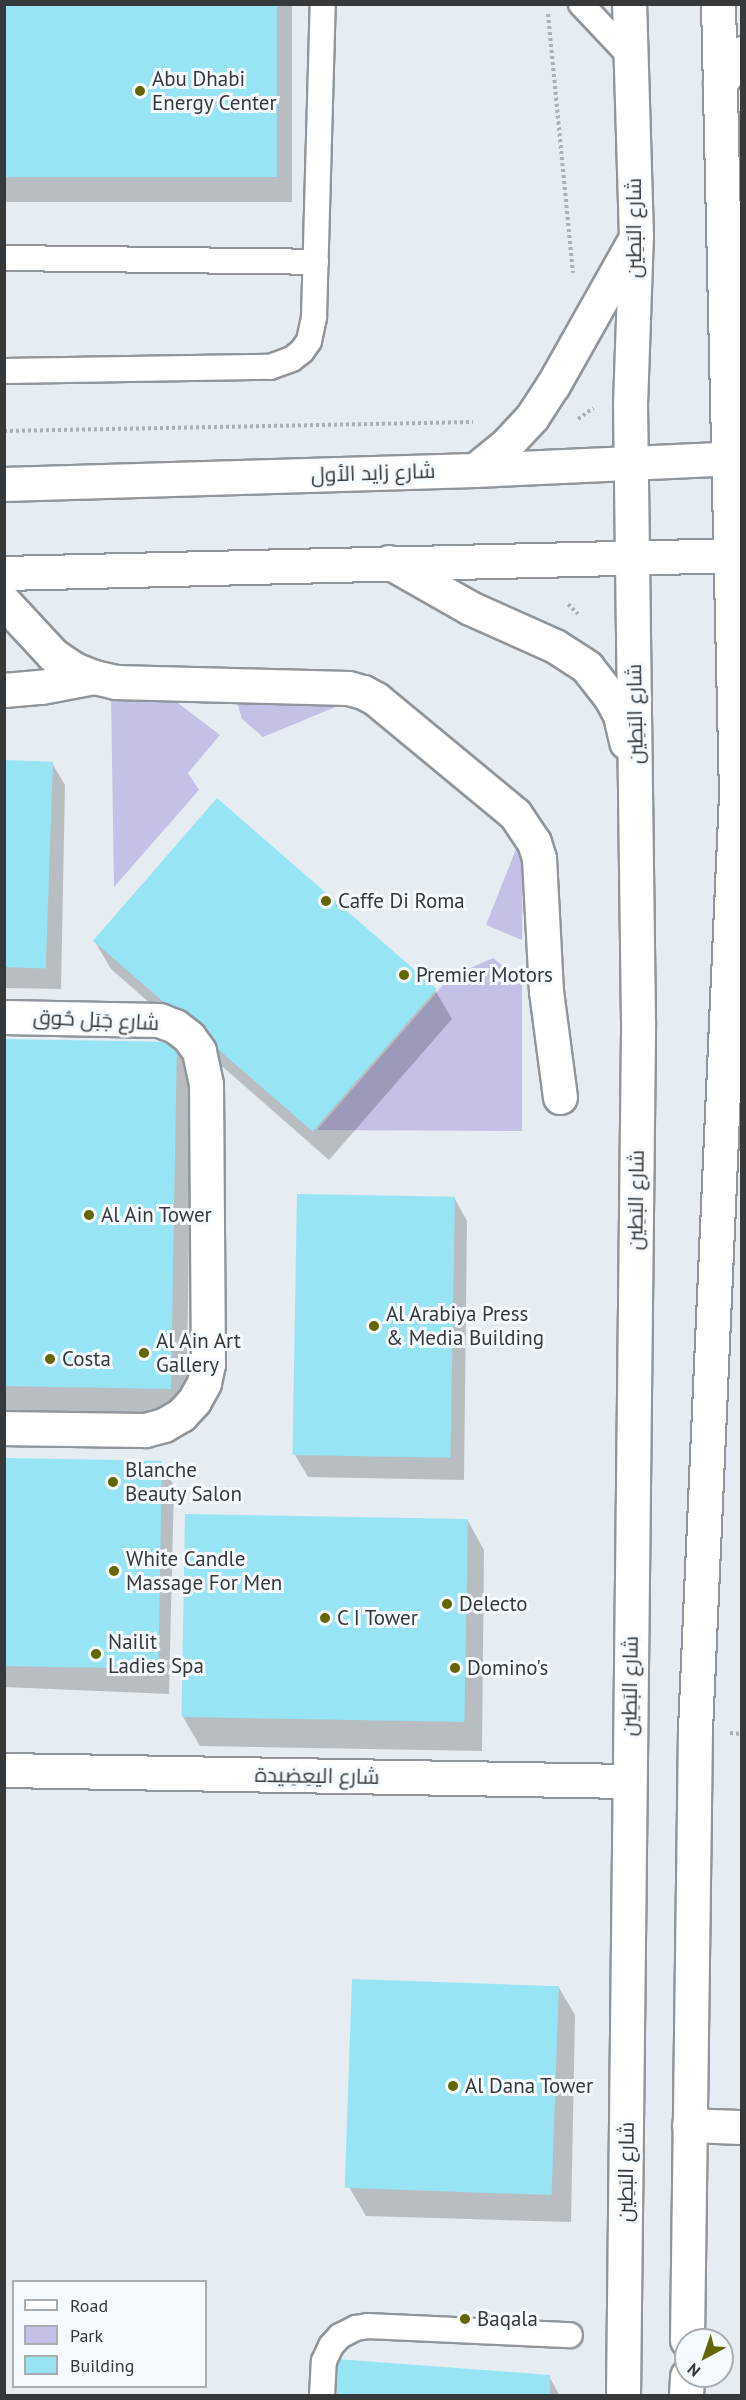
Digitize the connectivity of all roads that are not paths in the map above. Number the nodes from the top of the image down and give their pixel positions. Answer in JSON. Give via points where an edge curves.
{"nodes":[{"id":1,"x":323,"y":4,"type":"edge"},
{"id":2,"x":582,"y":4,"type":"edge"},
{"id":3,"x":629,"y":4,"type":"edge"},
{"id":4,"x":718,"y":4,"type":"edge"},
{"id":5,"x":741,"y":53,"type":"edge"},
{"id":6,"x":631,"y":57,"type":"junction"},
{"id":7,"x":720,"y":82,"type":"junction"},
{"id":8,"x":636,"y":237,"type":"junction"},
{"id":9,"x":4,"y":258,"type":"edge"},
{"id":10,"x":316,"y":262,"type":"junction"},
{"id":11,"x":725,"y":275,"type":"junction"},
{"id":12,"x":741,"y":315,"type":"edge"},
{"id":13,"x":4,"y":371,"type":"edge"},
{"id":14,"x":735,"y":458,"type":"edge"},
{"id":15,"x":631,"y":464,"type":"junction"},
{"id":16,"x":475,"y":470,"type":"junction"},
{"id":17,"x":4,"y":484,"type":"edge"},
{"id":18,"x":736,"y":555,"type":"edge"},
{"id":19,"x":633,"y":559,"type":"junction"},
{"id":20,"x":389,"y":562,"type":"junction"},
{"id":21,"x":4,"y":573,"type":"edge"},
{"id":22,"x":4,"y":602,"type":"edge"},
{"id":23,"x":94,"y":677,"type":"junction"},
{"id":24,"x":4,"y":690,"type":"edge"},
{"id":25,"x":739,"y":790,"type":"edge"},
{"id":26,"x":637,"y":793,"type":"junction"},
{"id":27,"x":4,"y":1017,"type":"edge"},
{"id":28,"x":560,"y":1097,"type":"dead end"},
{"id":29,"x":4,"y":1428,"type":"edge"},
{"id":30,"x":4,"y":1770,"type":"edge"},
{"id":31,"x":629,"y":1781,"type":"junction"},
{"id":32,"x":689,"y":2125,"type":"junction"},
{"id":33,"x":741,"y":2127,"type":"edge"},
{"id":34,"x":687,"y":2328,"type":"edge"},
{"id":35,"x":570,"y":2335,"type":"dead end"},
{"id":36,"x":322,"y":2396,"type":"edge"},
{"id":37,"x":623,"y":2396,"type":"edge"}],
"edges":[{"from":1,"to":10,"type":"lane"},
{"from":2,"to":6,"type":"lane"},
{"from":3,"to":6,"type":"main road","name":"شارع البَطِين"},
{"from":4,"to":7,"type":"main road"},
{"from":5,"to":7,"type":"main road"},
{"from":6,"to":8,"type":"main road","name":"شارع البَطِين"},
{"from":7,"to":11,"type":"main road"},
{"from":8,"to":15,"type":"main road","name":"شارع البَطِين"},
{"from":8,"to":16,"type":"main road","via":[[532,417]]},
{"from":9,"to":10,"type":"lane"},
{"from":10,"to":13,"type":"lane","via":[[311,335],[302,351],[280,364]]},
{"from":11,"to":12,"type":"main road"},
{"from":11,"to":14,"type":"main road"},
{"from":14,"to":15,"type":"main road","name":"شارع زايد الأول"},
{"from":14,"to":18,"type":"main road"},
{"from":15,"to":16,"type":"main road","name":"شارع زايد الأول"},
{"from":15,"to":19,"type":"main road","name":"شارع البَطِين"},
{"from":16,"to":17,"type":"main road","name":"شارع زايد الأول"},
{"from":18,"to":19,"type":"main road"},
{"from":18,"to":25,"type":"main road"},
{"from":19,"to":20,"type":"main road"},
{"from":19,"to":26,"type":"main road","name":"شارع البَطِين"},
{"from":20,"to":21,"type":"main road"},
{"from":20,"to":26,"type":"main road","via":[[470,608],[555,646],[587,667],[620,715]]},
{"from":22,"to":23,"type":"main road","via":[[53,655]]},
{"from":23,"to":24,"type":"main road"},
{"from":23,"to":28,"type":"main road","via":[[115,682],[348,688],[363,692],[514,814],[534,842],[539,858],[546,991]]},
{"from":25,"to":32,"type":"main road","via":[[695,1730]]},
{"from":26,"to":31,"type":"main road","name":"شارع البَطِين"},
{"from":27,"to":29,"type":"main road","name":"شارع جَبَل حُوق","via":[[159,1020],[189,1037],[198,1051],[206,1084],[208,1364],[194,1401],[164,1425],[145,1430]]},
{"from":30,"to":31,"type":"main road","name":"شارع اليعِضِيدة"},
{"from":31,"to":37,"type":"main road","name":"شارع البَطِين"},
{"from":32,"to":33,"type":"main road"},
{"from":32,"to":34,"type":"main road"},
{"from":35,"to":36,"type":"lane","via":[[356,2328],[331,2346],[323,2367]]}]}
